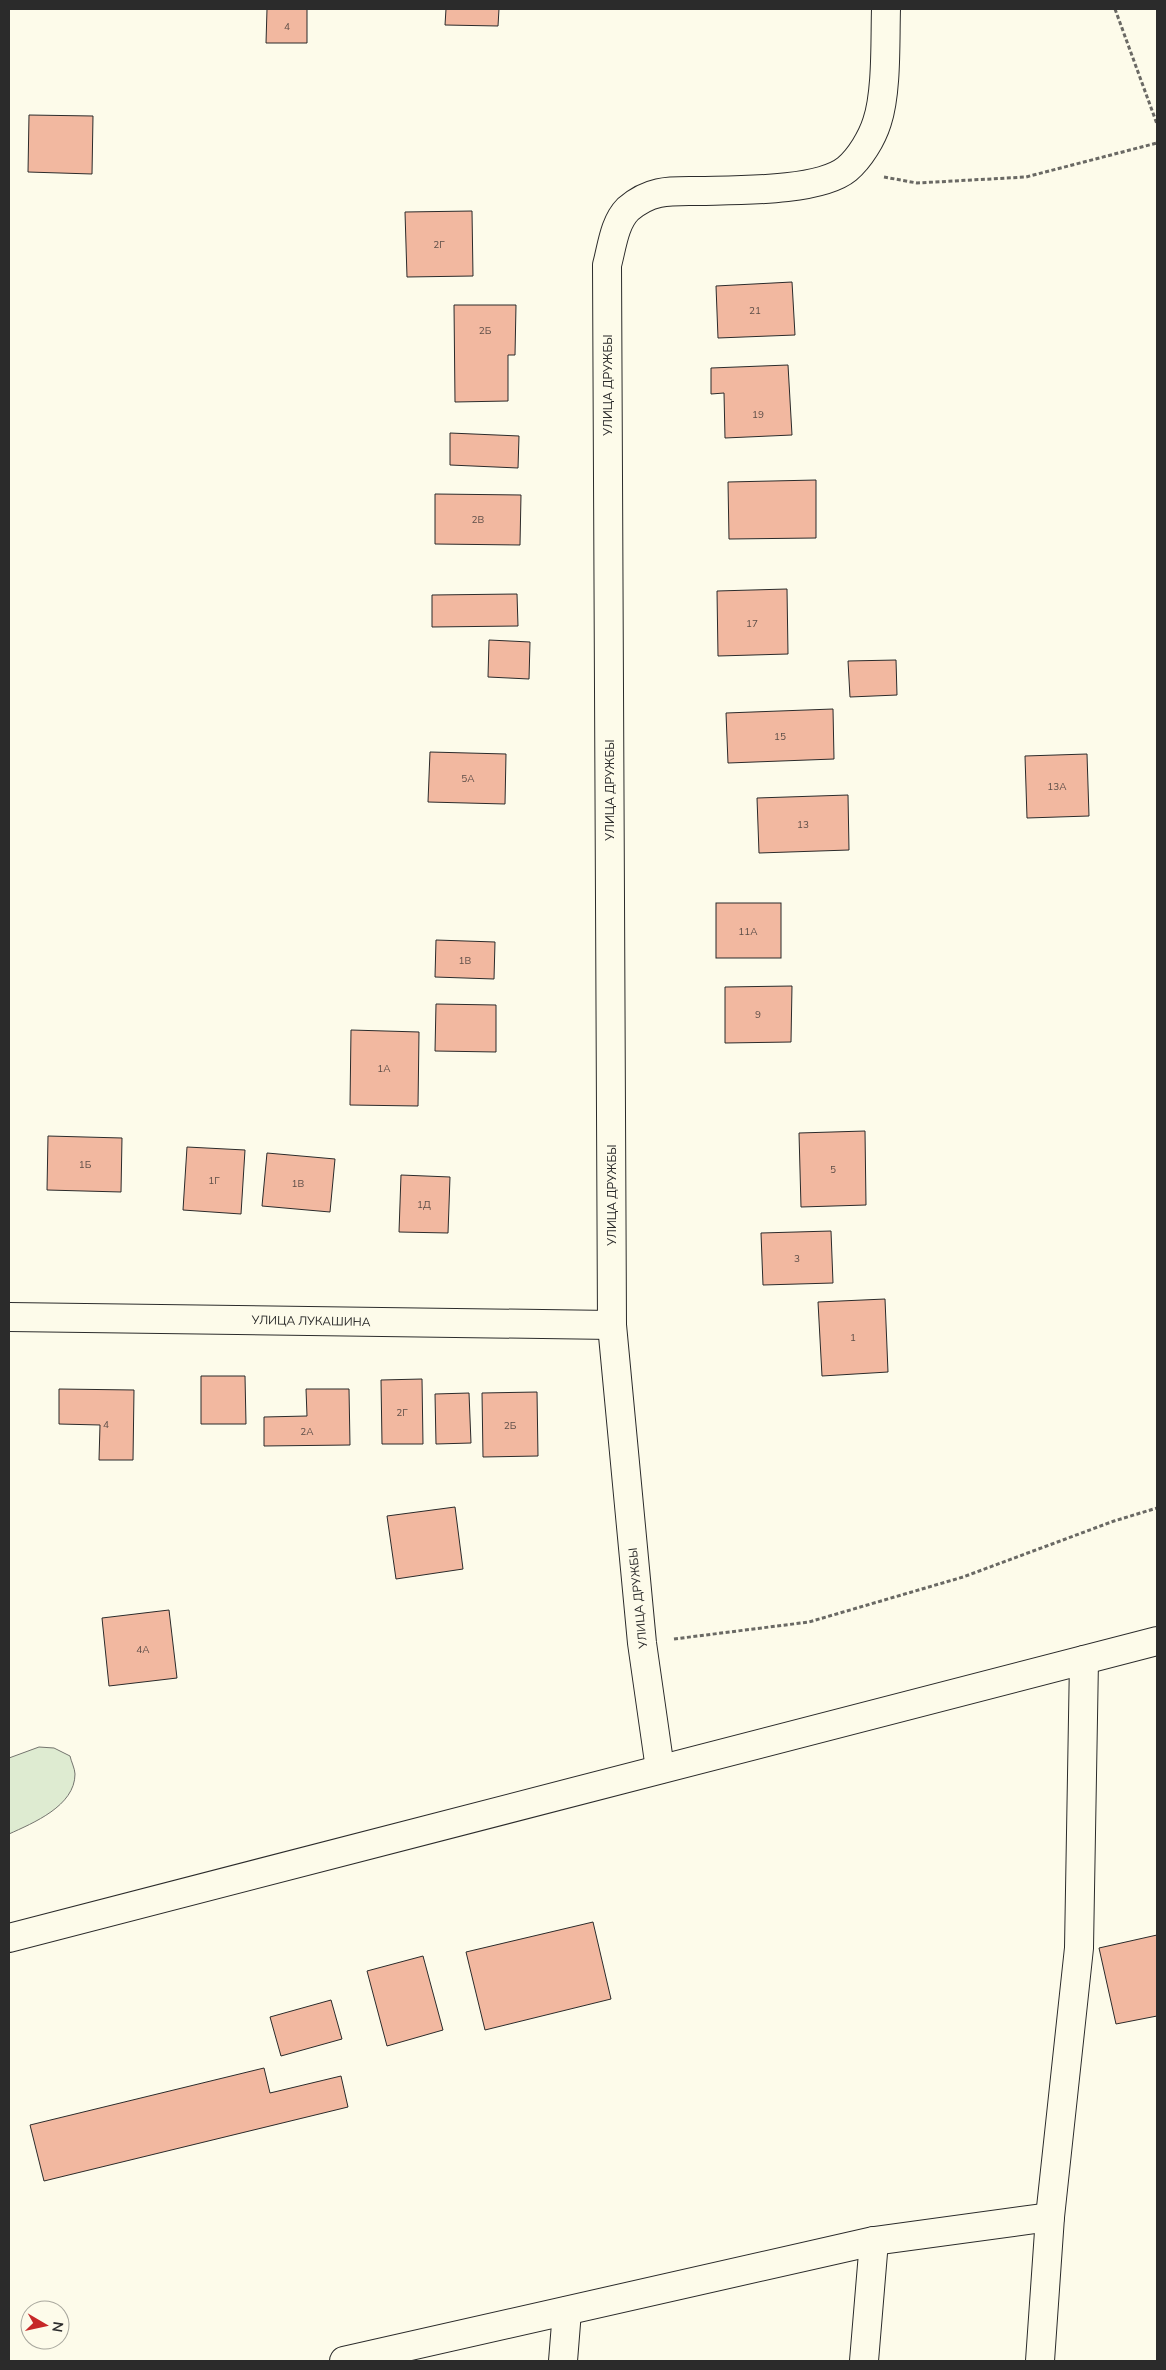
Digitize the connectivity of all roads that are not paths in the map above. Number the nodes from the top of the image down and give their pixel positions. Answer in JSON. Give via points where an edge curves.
{"nodes":[{"id":1,"x":886,"y":9,"type":"edge"},
{"id":2,"x":9,"y":1317,"type":"edge"},
{"id":3,"x":612,"y":1325,"type":"junction"},
{"id":4,"x":1157,"y":1641,"type":"edge"},
{"id":5,"x":1084,"y":1660,"type":"junction"},
{"id":6,"x":660,"y":1769,"type":"junction"},
{"id":7,"x":9,"y":1938,"type":"edge"},
{"id":8,"x":1050,"y":2217,"type":"junction"},
{"id":9,"x":874,"y":2241,"type":"junction"},
{"id":10,"x":568,"y":2311,"type":"junction"},
{"id":11,"x":344,"y":2361,"type":"edge"},
{"id":12,"x":564,"y":2361,"type":"edge"},
{"id":13,"x":864,"y":2361,"type":"edge"},
{"id":14,"x":1040,"y":2361,"type":"edge"}],
"edges":[{"from":1,"to":3,"type":"street","name":"УЛИЦА ДРУЖБЫ","via":[[883,80],[877,121],[864,148],[846,170],[818,182],[776,189],[656,192],[628,210],[616,230],[608,265]]},
{"from":2,"to":3,"type":"street","name":"УЛИЦА ЛУКАШИНА"},
{"from":3,"to":6,"type":"street","name":"УЛИЦА ДРУЖБЫ","via":[[642,1643]]},
{"from":4,"to":5,"type":"street"},
{"from":5,"to":6,"type":"street"},
{"from":5,"to":8,"type":"street","via":[[1079,1948]]},
{"from":6,"to":7,"type":"street"},
{"from":8,"to":9,"type":"street"},
{"from":8,"to":14,"type":"street"},
{"from":9,"to":10,"type":"street"},
{"from":9,"to":13,"type":"street"},
{"from":10,"to":11,"type":"street"},
{"from":10,"to":12,"type":"street"}]}
